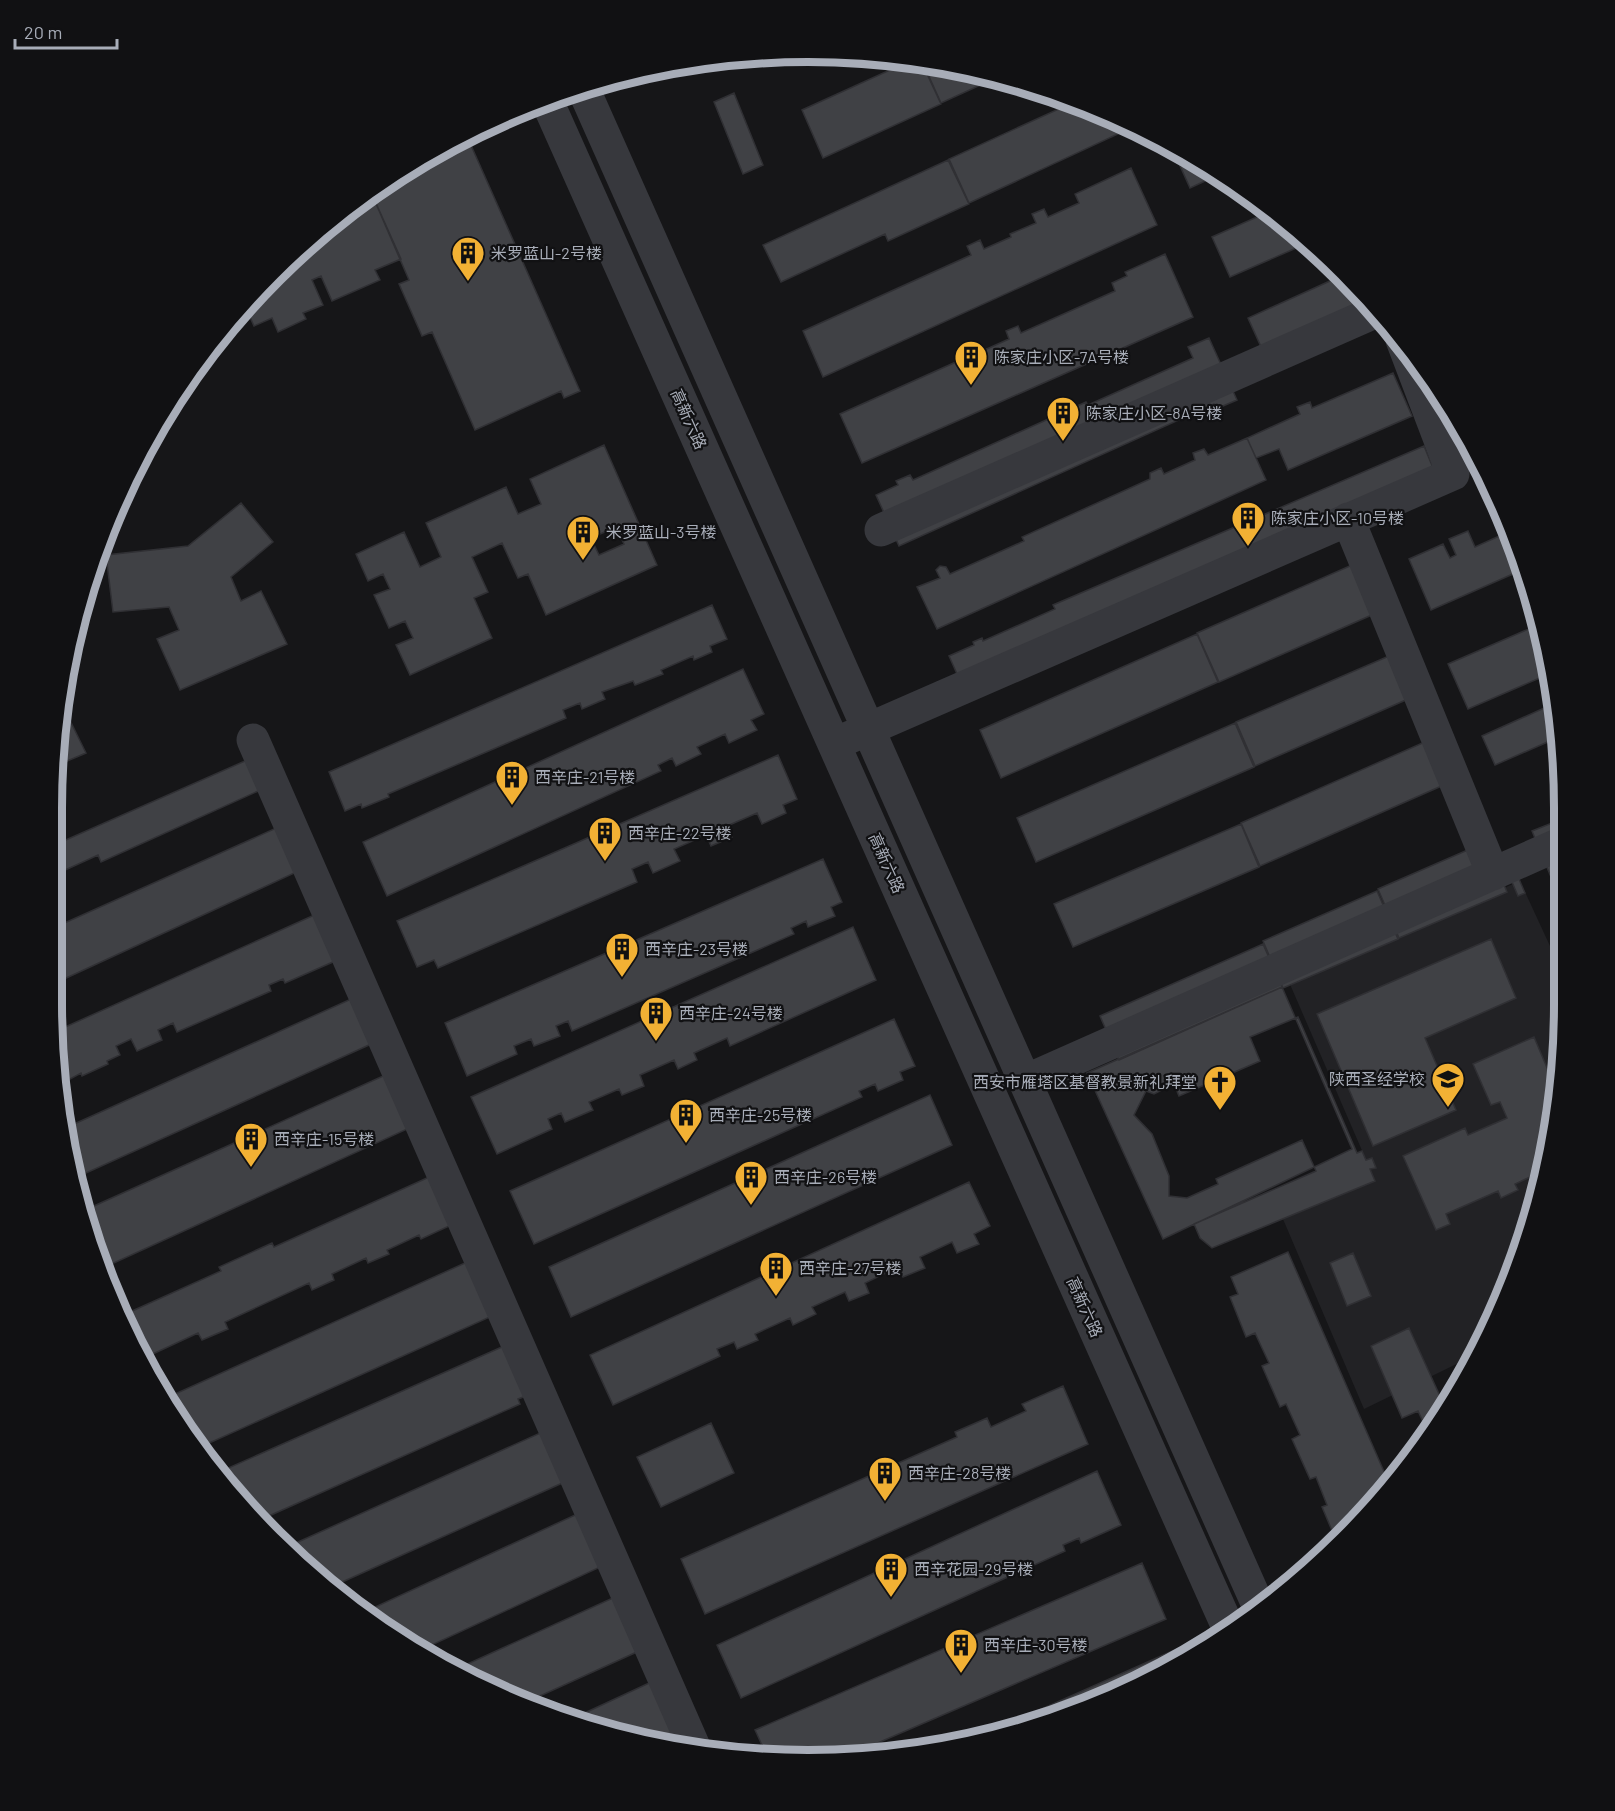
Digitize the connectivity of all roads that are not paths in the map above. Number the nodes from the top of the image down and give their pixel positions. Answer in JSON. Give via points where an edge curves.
{"nodes":[{"id":1,"x":586,"y":95,"type":"edge"},
{"id":2,"x":550,"y":108,"type":"edge"},
{"id":3,"x":1367,"y":315,"type":"edge"},
{"id":4,"x":1414,"y":374,"type":"edge"},
{"id":5,"x":1348,"y":519,"type":"junction"},
{"id":6,"x":881,"y":530,"type":"dead end"},
{"id":7,"x":869,"y":729,"type":"junction"},
{"id":8,"x":253,"y":740,"type":"dead end"},
{"id":9,"x":834,"y":744,"type":"junction"},
{"id":10,"x":1554,"y":847,"type":"edge"},
{"id":11,"x":1493,"y":874,"type":"junction"},
{"id":12,"x":1025,"y":1081,"type":"junction"},
{"id":13,"x":1256,"y":1600,"type":"edge"},
{"id":14,"x":1225,"y":1622,"type":"edge"},
{"id":15,"x":691,"y":1740,"type":"edge"}],
"edges":[{"from":1,"to":7,"type":"street"},
{"from":2,"to":9,"type":"street","name":"高新六路"},
{"from":3,"to":6,"type":"street"},
{"from":4,"to":5,"type":"street","via":[[1453,474]]},
{"from":5,"to":7,"type":"street"},
{"from":5,"to":11,"type":"street"},
{"from":7,"to":9,"type":"street"},
{"from":7,"to":12,"type":"street"},
{"from":8,"to":15,"type":"street"},
{"from":9,"to":14,"type":"street","name":"高新六路"},
{"from":10,"to":11,"type":"street"},
{"from":11,"to":12,"type":"street"},
{"from":12,"to":13,"type":"street"}]}
